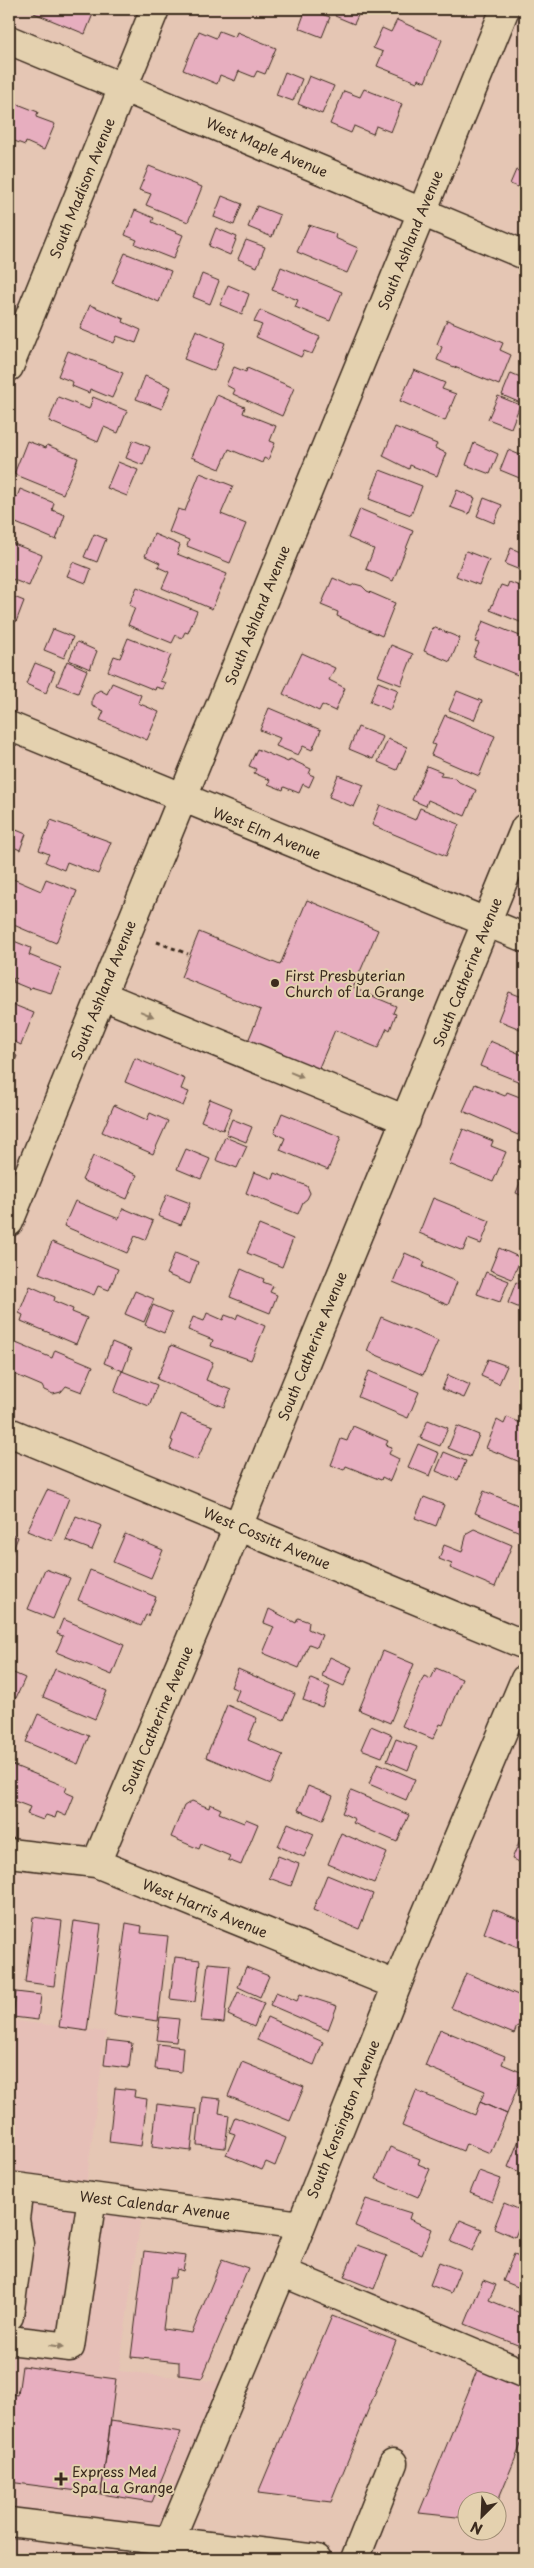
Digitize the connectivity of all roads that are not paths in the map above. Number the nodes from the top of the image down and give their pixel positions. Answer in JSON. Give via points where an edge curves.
{"nodes":[{"id":1,"x":155,"y":9,"type":"edge"},
{"id":2,"x":505,"y":9,"type":"edge"},
{"id":3,"x":9,"y":40,"type":"edge"},
{"id":4,"x":123,"y":87,"type":"junction"},
{"id":5,"x":421,"y":212,"type":"junction"},
{"id":6,"x":525,"y":255,"type":"edge"},
{"id":7,"x":9,"y":367,"type":"edge"},
{"id":8,"x":9,"y":726,"type":"edge"},
{"id":9,"x":182,"y":798,"type":"junction"},
{"id":10,"x":525,"y":828,"type":"edge"},
{"id":11,"x":487,"y":922,"type":"junction"},
{"id":12,"x":525,"y":938,"type":"edge"},
{"id":13,"x":101,"y":995,"type":"junction"},
{"id":14,"x":406,"y":1120,"type":"junction"},
{"id":15,"x":9,"y":1222,"type":"edge"},
{"id":16,"x":9,"y":1432,"type":"edge"},
{"id":17,"x":238,"y":1526,"type":"junction"},
{"id":18,"x":525,"y":1645,"type":"edge"},
{"id":19,"x":525,"y":1679,"type":"edge"},
{"id":20,"x":9,"y":1853,"type":"edge"},
{"id":21,"x":96,"y":1863,"type":"junction"},
{"id":22,"x":396,"y":1985,"type":"junction"},
{"id":23,"x":12,"y":2191,"type":"edge"},
{"id":24,"x":92,"y":2197,"type":"junction"},
{"id":25,"x":301,"y":2224,"type":"junction"},
{"id":26,"x":282,"y":2272,"type":"junction"},
{"id":27,"x":9,"y":2316,"type":"edge"},
{"id":28,"x":9,"y":2340,"type":"edge"},
{"id":29,"x":525,"y":2374,"type":"edge"},
{"id":30,"x":392,"y":2463,"type":"dead end"},
{"id":31,"x":9,"y":2522,"type":"edge"},
{"id":32,"x":165,"y":2551,"type":"edge"},
{"id":33,"x":317,"y":2559,"type":"edge"},
{"id":34,"x":355,"y":2559,"type":"edge"}],
"edges":[{"from":1,"to":4,"type":"street","name":"South Madison Avenue"},
{"from":2,"to":5,"type":"street","name":"South Ashland Avenue"},
{"from":3,"to":4,"type":"street","name":"West Maple Avenue"},
{"from":4,"to":5,"type":"street","name":"West Maple Avenue"},
{"from":4,"to":7,"type":"street","name":"South Madison Avenue"},
{"from":5,"to":6,"type":"street","name":"West Maple Avenue"},
{"from":5,"to":9,"type":"street","name":"South Ashland Avenue"},
{"from":8,"to":9,"type":"street","name":"West Elm Avenue"},
{"from":9,"to":11,"type":"street","name":"West Elm Avenue"},
{"from":9,"to":13,"type":"street","name":"South Ashland Avenue"},
{"from":10,"to":11,"type":"street","name":"South Catherine Avenue"},
{"from":11,"to":12,"type":"street","name":"West Elm Avenue"},
{"from":11,"to":14,"type":"street","name":"South Catherine Avenue"},
{"from":13,"to":14,"type":"street","one_way":true},
{"from":13,"to":15,"type":"street","name":"South Ashland Avenue"},
{"from":14,"to":17,"type":"street","name":"South Catherine Avenue"},
{"from":16,"to":17,"type":"street","name":"West Cossitt Avenue"},
{"from":17,"to":18,"type":"street","name":"West Cossitt Avenue"},
{"from":17,"to":21,"type":"street","name":"South Catherine Avenue"},
{"from":19,"to":22,"type":"street","name":"South Kensington Avenue"},
{"from":20,"to":21,"type":"street","name":"West Harris Avenue"},
{"from":21,"to":22,"type":"street","name":"West Harris Avenue"},
{"from":22,"to":25,"type":"street","name":"South Kensington Avenue"},
{"from":23,"to":24,"type":"street","name":"West Calendar Avenue"},
{"from":23,"to":27,"type":"street","via":[[19,2244]]},
{"from":24,"to":25,"type":"street","name":"West Calendar Avenue"},
{"from":28,"to":24,"type":"street","one_way":true,"via":[[70,2347]]},
{"from":25,"to":26,"type":"street","name":"South Kensington Avenue"},
{"from":26,"to":29,"type":"street"},
{"from":26,"to":32,"type":"street","name":"South Kensington Avenue"},
{"from":30,"to":34,"type":"street"},
{"from":31,"to":32,"type":"street"},
{"from":32,"to":33,"type":"street"}]}
